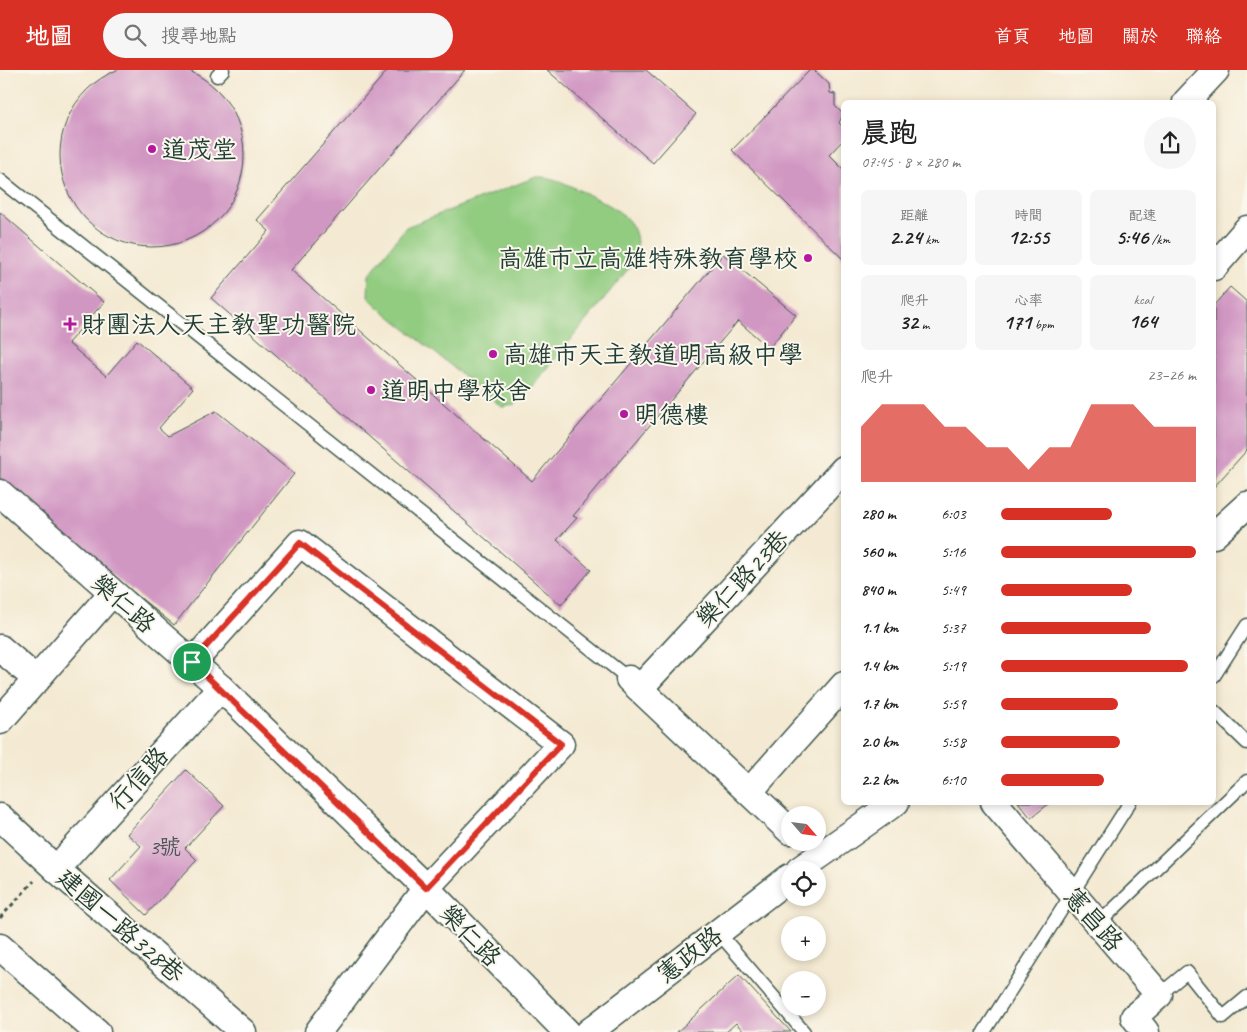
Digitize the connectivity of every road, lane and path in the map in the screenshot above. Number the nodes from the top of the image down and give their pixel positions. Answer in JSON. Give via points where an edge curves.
{"nodes":[{"id":1,"x":1216,"y":70,"type":"edge"},
{"id":2,"x":1188,"y":100,"type":"edge"},
{"id":3,"x":0,"y":180,"type":"edge"},
{"id":4,"x":1247,"y":229,"type":"edge"},
{"id":5,"x":1216,"y":265,"type":"edge"},
{"id":6,"x":841,"y":472,"type":"edge"},
{"id":7,"x":0,"y":492,"type":"edge"},
{"id":8,"x":1247,"y":505,"type":"edge"},
{"id":9,"x":1216,"y":533,"type":"edge"},
{"id":10,"x":112,"y":592,"type":"junction"},
{"id":11,"x":1247,"y":626,"type":"edge"},
{"id":12,"x":0,"y":648,"type":"edge"},
{"id":13,"x":192,"y":662,"type":"junction"},
{"id":14,"x":1216,"y":673,"type":"edge"},
{"id":15,"x":37,"y":680,"type":"junction"},
{"id":16,"x":635,"y":683,"type":"junction"},
{"id":17,"x":221,"y":688,"type":"junction"},
{"id":18,"x":841,"y":688,"type":"edge"},
{"id":19,"x":1216,"y":713,"type":"edge"},
{"id":20,"x":0,"y":722,"type":"edge"},
{"id":21,"x":1247,"y":744,"type":"edge"},
{"id":22,"x":1247,"y":781,"type":"edge"},
{"id":23,"x":749,"y":792,"type":"junction"},
{"id":24,"x":891,"y":805,"type":"edge"},
{"id":25,"x":997,"y":805,"type":"edge"},
{"id":26,"x":1128,"y":805,"type":"edge"},
{"id":27,"x":0,"y":816,"type":"edge"},
{"id":28,"x":781,"y":822,"type":"edge"},
{"id":29,"x":806,"y":856,"type":"edge"},
{"id":30,"x":53,"y":866,"type":"junction"},
{"id":31,"x":781,"y":884,"type":"edge"},
{"id":32,"x":426,"y":888,"type":"junction"},
{"id":33,"x":1071,"y":892,"type":"junction"},
{"id":34,"x":0,"y":918,"type":"edge"},
{"id":35,"x":1098,"y":924,"type":"junction"},
{"id":36,"x":718,"y":932,"type":"junction"},
{"id":37,"x":0,"y":947,"type":"edge"},
{"id":38,"x":1159,"y":995,"type":"junction"},
{"id":39,"x":1247,"y":997,"type":"edge"},
{"id":40,"x":97,"y":1032,"type":"edge"},
{"id":41,"x":243,"y":1032,"type":"edge"},
{"id":42,"x":318,"y":1032,"type":"edge"},
{"id":43,"x":567,"y":1032,"type":"edge"},
{"id":44,"x":589,"y":1032,"type":"edge"},
{"id":45,"x":804,"y":1032,"type":"edge"},
{"id":46,"x":984,"y":1032,"type":"edge"},
{"id":47,"x":1146,"y":1032,"type":"edge"}],
"edges":[{"from":1,"to":2,"type":"street"},
{"from":3,"to":16,"type":"lane"},
{"from":4,"to":5,"type":"street"},
{"from":6,"to":16,"type":"street","name":"樂仁路23巷"},
{"from":7,"to":10,"type":"street","name":"樂仁路"},
{"from":8,"to":9,"type":"street"},
{"from":10,"to":13,"type":"street","name":"樂仁路"},
{"from":10,"to":15,"type":"street"},
{"from":11,"to":14,"type":"lane"},
{"from":12,"to":15,"type":"street"},
{"from":13,"to":17,"type":"street","name":"樂仁路"},
{"from":13,"to":32,"type":"street","via":[[300,543],[561,744]]},
{"from":15,"to":20,"type":"street"},
{"from":16,"to":23,"type":"street"},
{"from":17,"to":30,"type":"street","name":"行信路"},
{"from":17,"to":32,"type":"street","name":"樂仁路"},
{"from":18,"to":23,"type":"street"},
{"from":19,"to":21,"type":"lane"},
{"from":22,"to":35,"type":"lane"},
{"from":23,"to":28,"type":"street"},
{"from":24,"to":29,"type":"street"},
{"from":25,"to":33,"type":"street","name":"憲昌路"},
{"from":26,"to":33,"type":"lane"},
{"from":27,"to":30,"type":"street","name":"建國一路328巷"},
{"from":30,"to":34,"type":"path"},
{"from":30,"to":41,"type":"street","name":"建國一路328巷"},
{"from":31,"to":36,"type":"street","name":"憲政路"},
{"from":32,"to":42,"type":"street"},
{"from":32,"to":43,"type":"street","name":"樂仁路"},
{"from":33,"to":35,"type":"street","name":"憲昌路"},
{"from":33,"to":46,"type":"lane"},
{"from":35,"to":38,"type":"street","name":"憲昌路"},
{"from":36,"to":44,"type":"street","name":"憲政路"},
{"from":36,"to":45,"type":"lane"},
{"from":37,"to":40,"type":"street"},
{"from":38,"to":39,"type":"lane","via":[[1186,972],[1223,1016]]},
{"from":38,"to":47,"type":"street","via":[[1134,1018]]}]}
